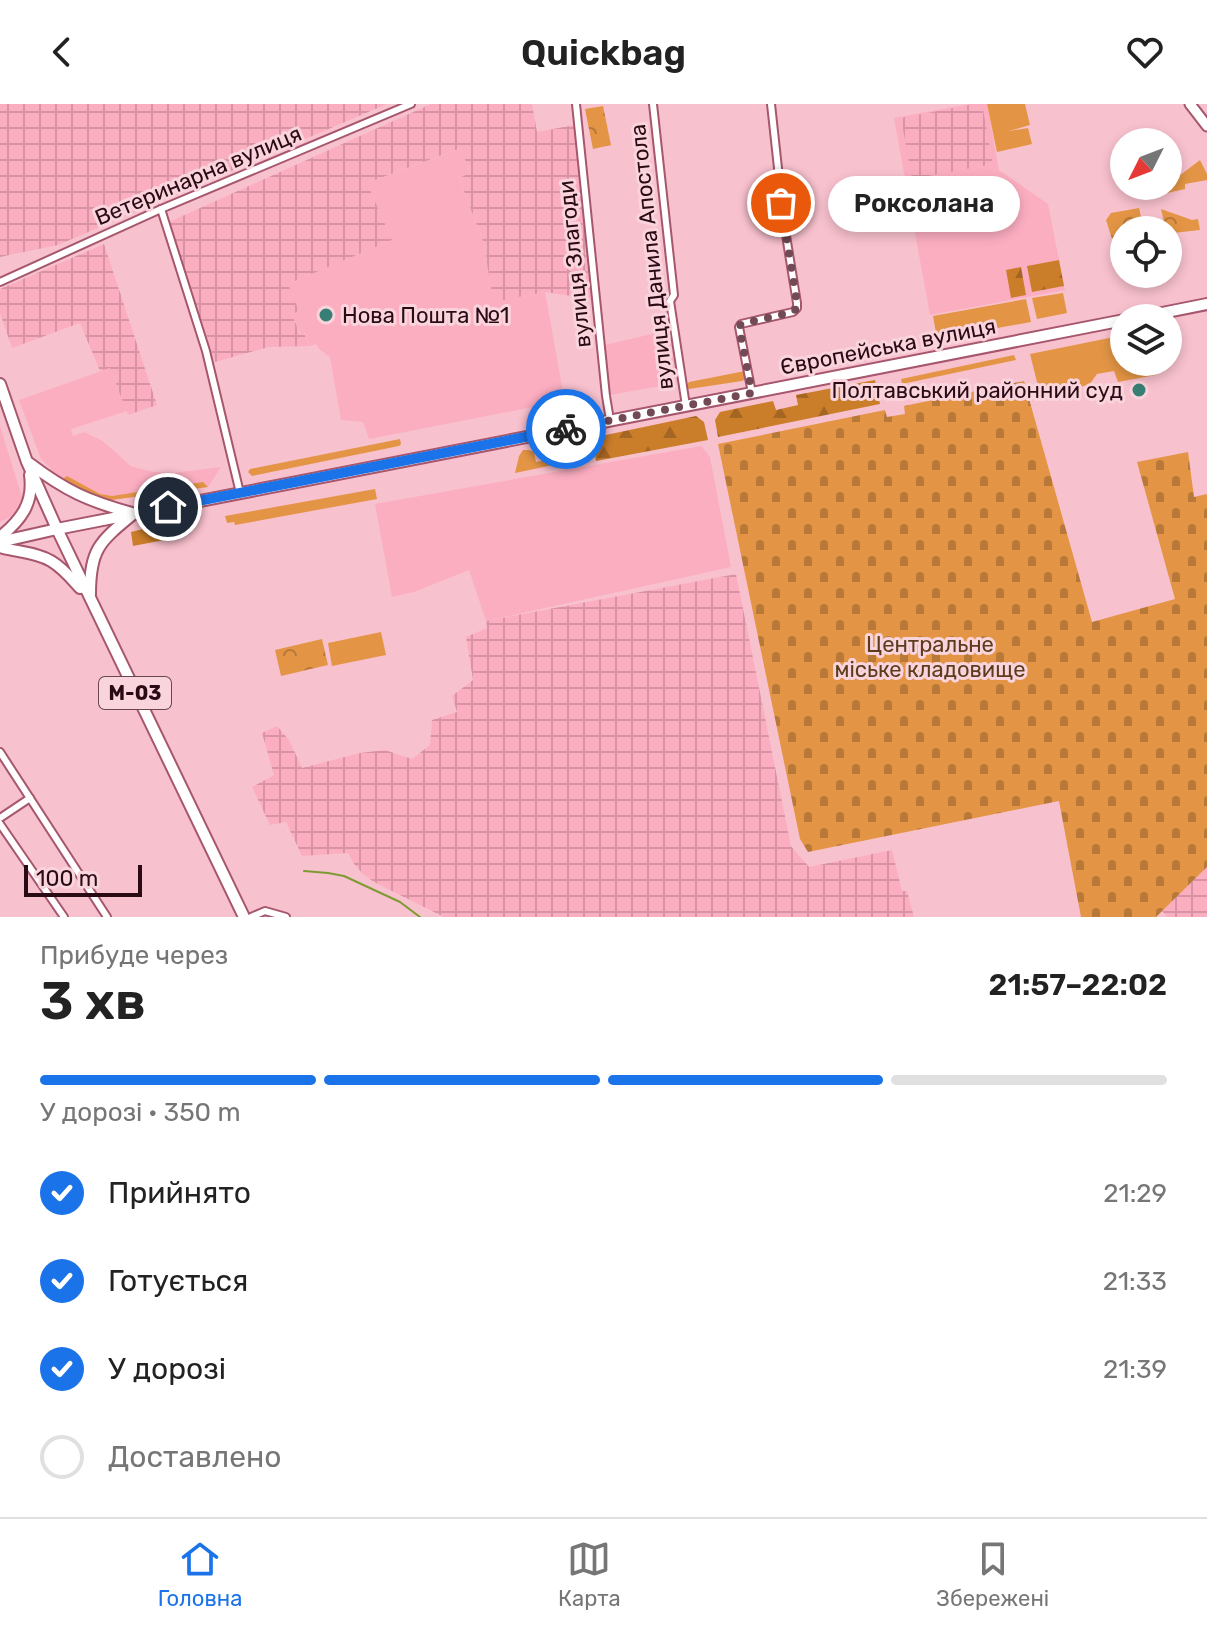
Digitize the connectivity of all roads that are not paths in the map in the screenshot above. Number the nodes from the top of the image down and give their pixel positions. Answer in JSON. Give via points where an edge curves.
{"nodes":[{"id":1,"x":411,"y":104,"type":"edge"},
{"id":2,"x":576,"y":104,"type":"edge"},
{"id":3,"x":653,"y":104,"type":"edge"},
{"id":4,"x":771,"y":104,"type":"edge"},
{"id":5,"x":1190,"y":104,"type":"edge"},
{"id":6,"x":1207,"y":126,"type":"edge"},
{"id":7,"x":161,"y":209,"type":"junction"},
{"id":8,"x":0,"y":282,"type":"edge"},
{"id":9,"x":1207,"y":304,"type":"edge"},
{"id":10,"x":1182,"y":309,"type":"edge"},
{"id":11,"x":1110,"y":323,"type":"edge"},
{"id":12,"x":0,"y":384,"type":"edge"},
{"id":13,"x":752,"y":393,"type":"junction"},
{"id":14,"x":686,"y":406,"type":"junction"},
{"id":15,"x":610,"y":420,"type":"junction"},
{"id":16,"x":27,"y":462,"type":"junction"},
{"id":17,"x":240,"y":493,"type":"junction"},
{"id":18,"x":134,"y":514,"type":"junction"},
{"id":19,"x":57,"y":529,"type":"junction"},
{"id":20,"x":0,"y":542,"type":"edge"},
{"id":21,"x":89,"y":598,"type":"junction"},
{"id":22,"x":0,"y":752,"type":"edge"},
{"id":23,"x":30,"y":798,"type":"junction"},
{"id":24,"x":0,"y":821,"type":"edge"},
{"id":25,"x":64,"y":917,"type":"edge"},
{"id":26,"x":107,"y":917,"type":"edge"},
{"id":27,"x":244,"y":917,"type":"edge"},
{"id":28,"x":251,"y":917,"type":"edge"},
{"id":29,"x":286,"y":917,"type":"edge"}],
"edges":[{"from":1,"to":7,"type":"street","name":"Ветеринарна вулиця"},
{"from":2,"to":15,"type":"street","name":"вулиця Злагоди"},
{"from":3,"to":14,"type":"street","name":"вулиця Данила Апостола","via":[[674,295],[670,301]]},
{"from":4,"to":13,"type":"street","via":[[797,308],[739,327]]},
{"from":5,"to":6,"type":"main road"},
{"from":7,"to":8,"type":"street","name":"Ветеринарна вулиця"},
{"from":7,"to":17,"type":"street","via":[[206,351]]},
{"from":9,"to":10,"type":"main road"},
{"from":11,"to":13,"type":"main road","name":"Європейська вулиця"},
{"from":12,"to":16,"type":"main road","number":"М-03"},
{"from":13,"to":14,"type":"main road","name":"Європейська вулиця"},
{"from":14,"to":15,"type":"main road","name":"Європейська вулиця"},
{"from":15,"to":17,"type":"main road","name":"Європейська вулиця"},
{"from":16,"to":18,"type":"main road","via":[[70,492]]},
{"from":16,"to":19,"type":"main road","number":"М-03"},
{"from":16,"to":20,"type":"main road","via":[[28,506]]},
{"from":17,"to":18,"type":"main road","name":"Європейська вулиця"},
{"from":18,"to":19,"type":"main road","name":"Європейська вулиця"},
{"from":18,"to":21,"type":"main road","via":[[97,548]]},
{"from":19,"to":20,"type":"main road","name":"Європейська вулиця"},
{"from":19,"to":21,"type":"main road","number":"М-03"},
{"from":20,"to":21,"type":"main road","via":[[52,561]]},
{"from":21,"to":27,"type":"main road","number":"М-03"},
{"from":22,"to":23,"type":"street"},
{"from":23,"to":24,"type":"street"},
{"from":23,"to":26,"type":"street"},
{"from":24,"to":25,"type":"street"},
{"from":28,"to":29,"type":"street","via":[[265,911]]}]}
